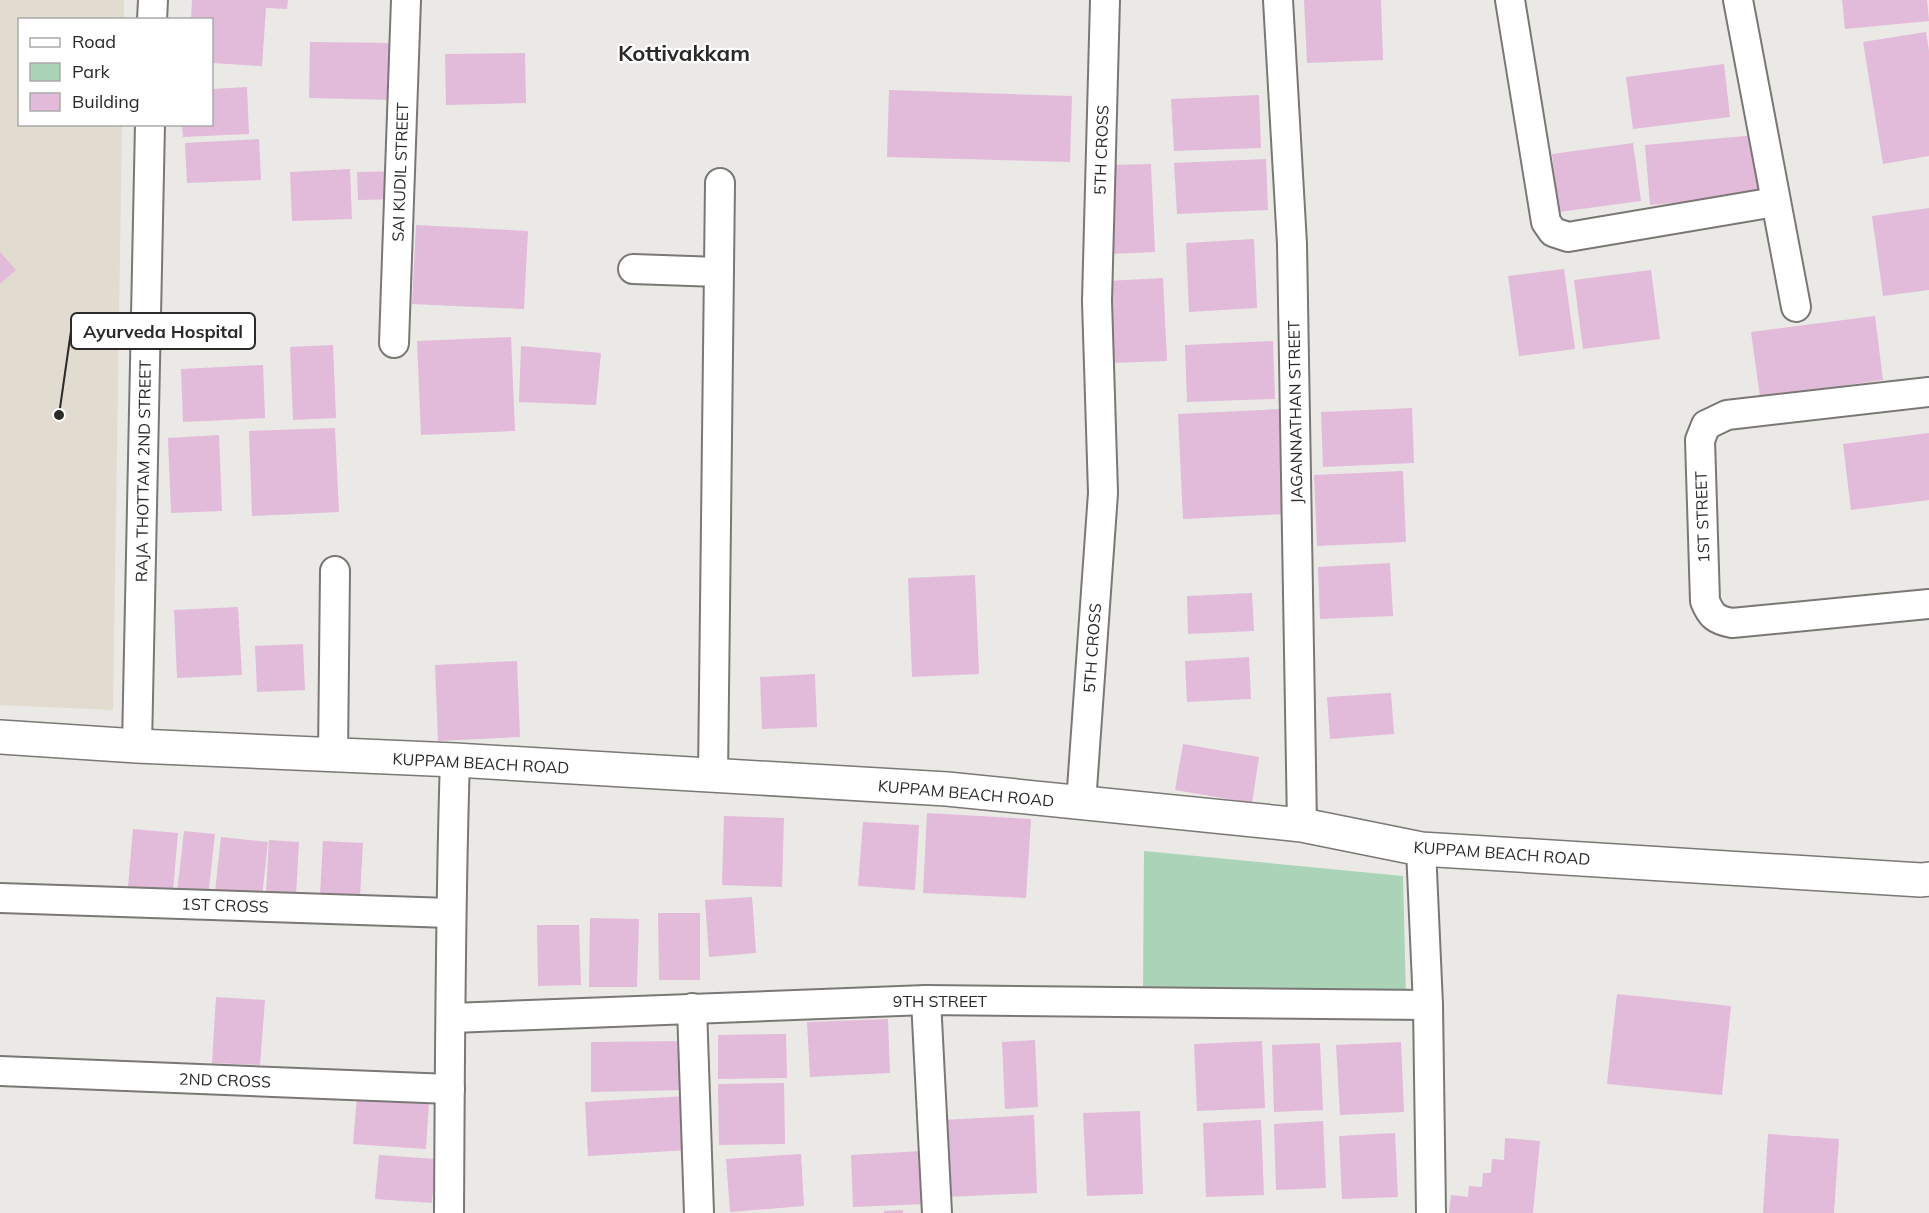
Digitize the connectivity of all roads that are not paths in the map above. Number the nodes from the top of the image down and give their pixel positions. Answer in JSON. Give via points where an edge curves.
{"nodes":[{"id":1,"x":153,"y":0,"type":"edge"},
{"id":2,"x":406,"y":0,"type":"edge"},
{"id":3,"x":1105,"y":0,"type":"edge"},
{"id":4,"x":1278,"y":0,"type":"edge"},
{"id":5,"x":1510,"y":0,"type":"edge"},
{"id":6,"x":1738,"y":0,"type":"edge"},
{"id":7,"x":152,"y":18,"type":"edge"},
{"id":8,"x":150,"y":126,"type":"edge"},
{"id":9,"x":720,"y":183,"type":"dead end"},
{"id":10,"x":1775,"y":202,"type":"junction"},
{"id":11,"x":633,"y":269,"type":"dead end"},
{"id":12,"x":719,"y":272,"type":"junction"},
{"id":13,"x":1796,"y":307,"type":"dead end"},
{"id":14,"x":394,"y":343,"type":"dead end"},
{"id":15,"x":1929,"y":392,"type":"edge"},
{"id":16,"x":335,"y":571,"type":"dead end"},
{"id":17,"x":1929,"y":604,"type":"edge"},
{"id":18,"x":0,"y":737,"type":"edge"},
{"id":19,"x":137,"y":747,"type":"junction"},
{"id":20,"x":333,"y":755,"type":"junction"},
{"id":21,"x":455,"y":760,"type":"junction"},
{"id":22,"x":712,"y":777,"type":"junction"},
{"id":23,"x":1081,"y":803,"type":"junction"},
{"id":24,"x":1302,"y":825,"type":"junction"},
{"id":25,"x":1421,"y":849,"type":"junction"},
{"id":26,"x":1929,"y":879,"type":"edge"},
{"id":27,"x":0,"y":898,"type":"edge"},
{"id":28,"x":450,"y":912,"type":"junction"},
{"id":29,"x":926,"y":1000,"type":"junction"},
{"id":30,"x":1428,"y":1005,"type":"junction"},
{"id":31,"x":692,"y":1008,"type":"junction"},
{"id":32,"x":452,"y":1018,"type":"junction"},
{"id":33,"x":0,"y":1071,"type":"edge"},
{"id":34,"x":450,"y":1089,"type":"junction"},
{"id":35,"x":449,"y":1213,"type":"edge"},
{"id":36,"x":699,"y":1213,"type":"edge"},
{"id":37,"x":937,"y":1213,"type":"edge"},
{"id":38,"x":1410,"y":1213,"type":"edge"},
{"id":39,"x":1431,"y":1213,"type":"edge"}],
"edges":[{"from":1,"to":7,"type":"street"},
{"from":2,"to":14,"type":"street","name":"SAI KUDIL STREET"},
{"from":3,"to":23,"type":"street","name":"5TH CROSS","via":[[1096,301],[1103,493]]},
{"from":4,"to":24,"type":"street","name":"JAGANNATHAN STREET","via":[[1292,244]]},
{"from":5,"to":10,"type":"street","via":[[1546,222],[1553,232],[1568,237]]},
{"from":6,"to":10,"type":"street"},
{"from":8,"to":19,"type":"street","name":"RAJA THOTTAM 2ND STREET"},
{"from":9,"to":12,"type":"street"},
{"from":10,"to":13,"type":"street"},
{"from":11,"to":12,"type":"street"},
{"from":12,"to":22,"type":"street"},
{"from":15,"to":17,"type":"street","name":"1ST STREET","via":[[1727,415],[1707,424],[1700,440],[1705,601],[1718,621],[1732,623]]},
{"from":16,"to":20,"type":"street"},
{"from":18,"to":19,"type":"street","name":"KUPPAM BEACH ROAD"},
{"from":19,"to":20,"type":"street","name":"KUPPAM BEACH ROAD"},
{"from":20,"to":21,"type":"street","name":"KUPPAM BEACH ROAD"},
{"from":21,"to":22,"type":"street","name":"KUPPAM BEACH ROAD"},
{"from":21,"to":28,"type":"street"},
{"from":22,"to":23,"type":"street","name":"KUPPAM BEACH ROAD","via":[[947,789]]},
{"from":23,"to":24,"type":"street","name":"KUPPAM BEACH ROAD"},
{"from":24,"to":25,"type":"street","name":"KUPPAM BEACH ROAD"},
{"from":25,"to":26,"type":"street","name":"KUPPAM BEACH ROAD"},
{"from":25,"to":30,"type":"street"},
{"from":27,"to":28,"type":"street","name":"1ST CROSS"},
{"from":28,"to":32,"type":"street"},
{"from":29,"to":30,"type":"street","name":"9TH STREET"},
{"from":29,"to":31,"type":"street","name":"9TH STREET"},
{"from":29,"to":37,"type":"street"},
{"from":30,"to":39,"type":"street"},
{"from":31,"to":32,"type":"street","name":"9TH STREET"},
{"from":31,"to":36,"type":"street"},
{"from":32,"to":34,"type":"street"},
{"from":33,"to":34,"type":"street","name":"2ND CROSS"},
{"from":34,"to":35,"type":"street"},
{"from":38,"to":39,"type":"street"}]}
